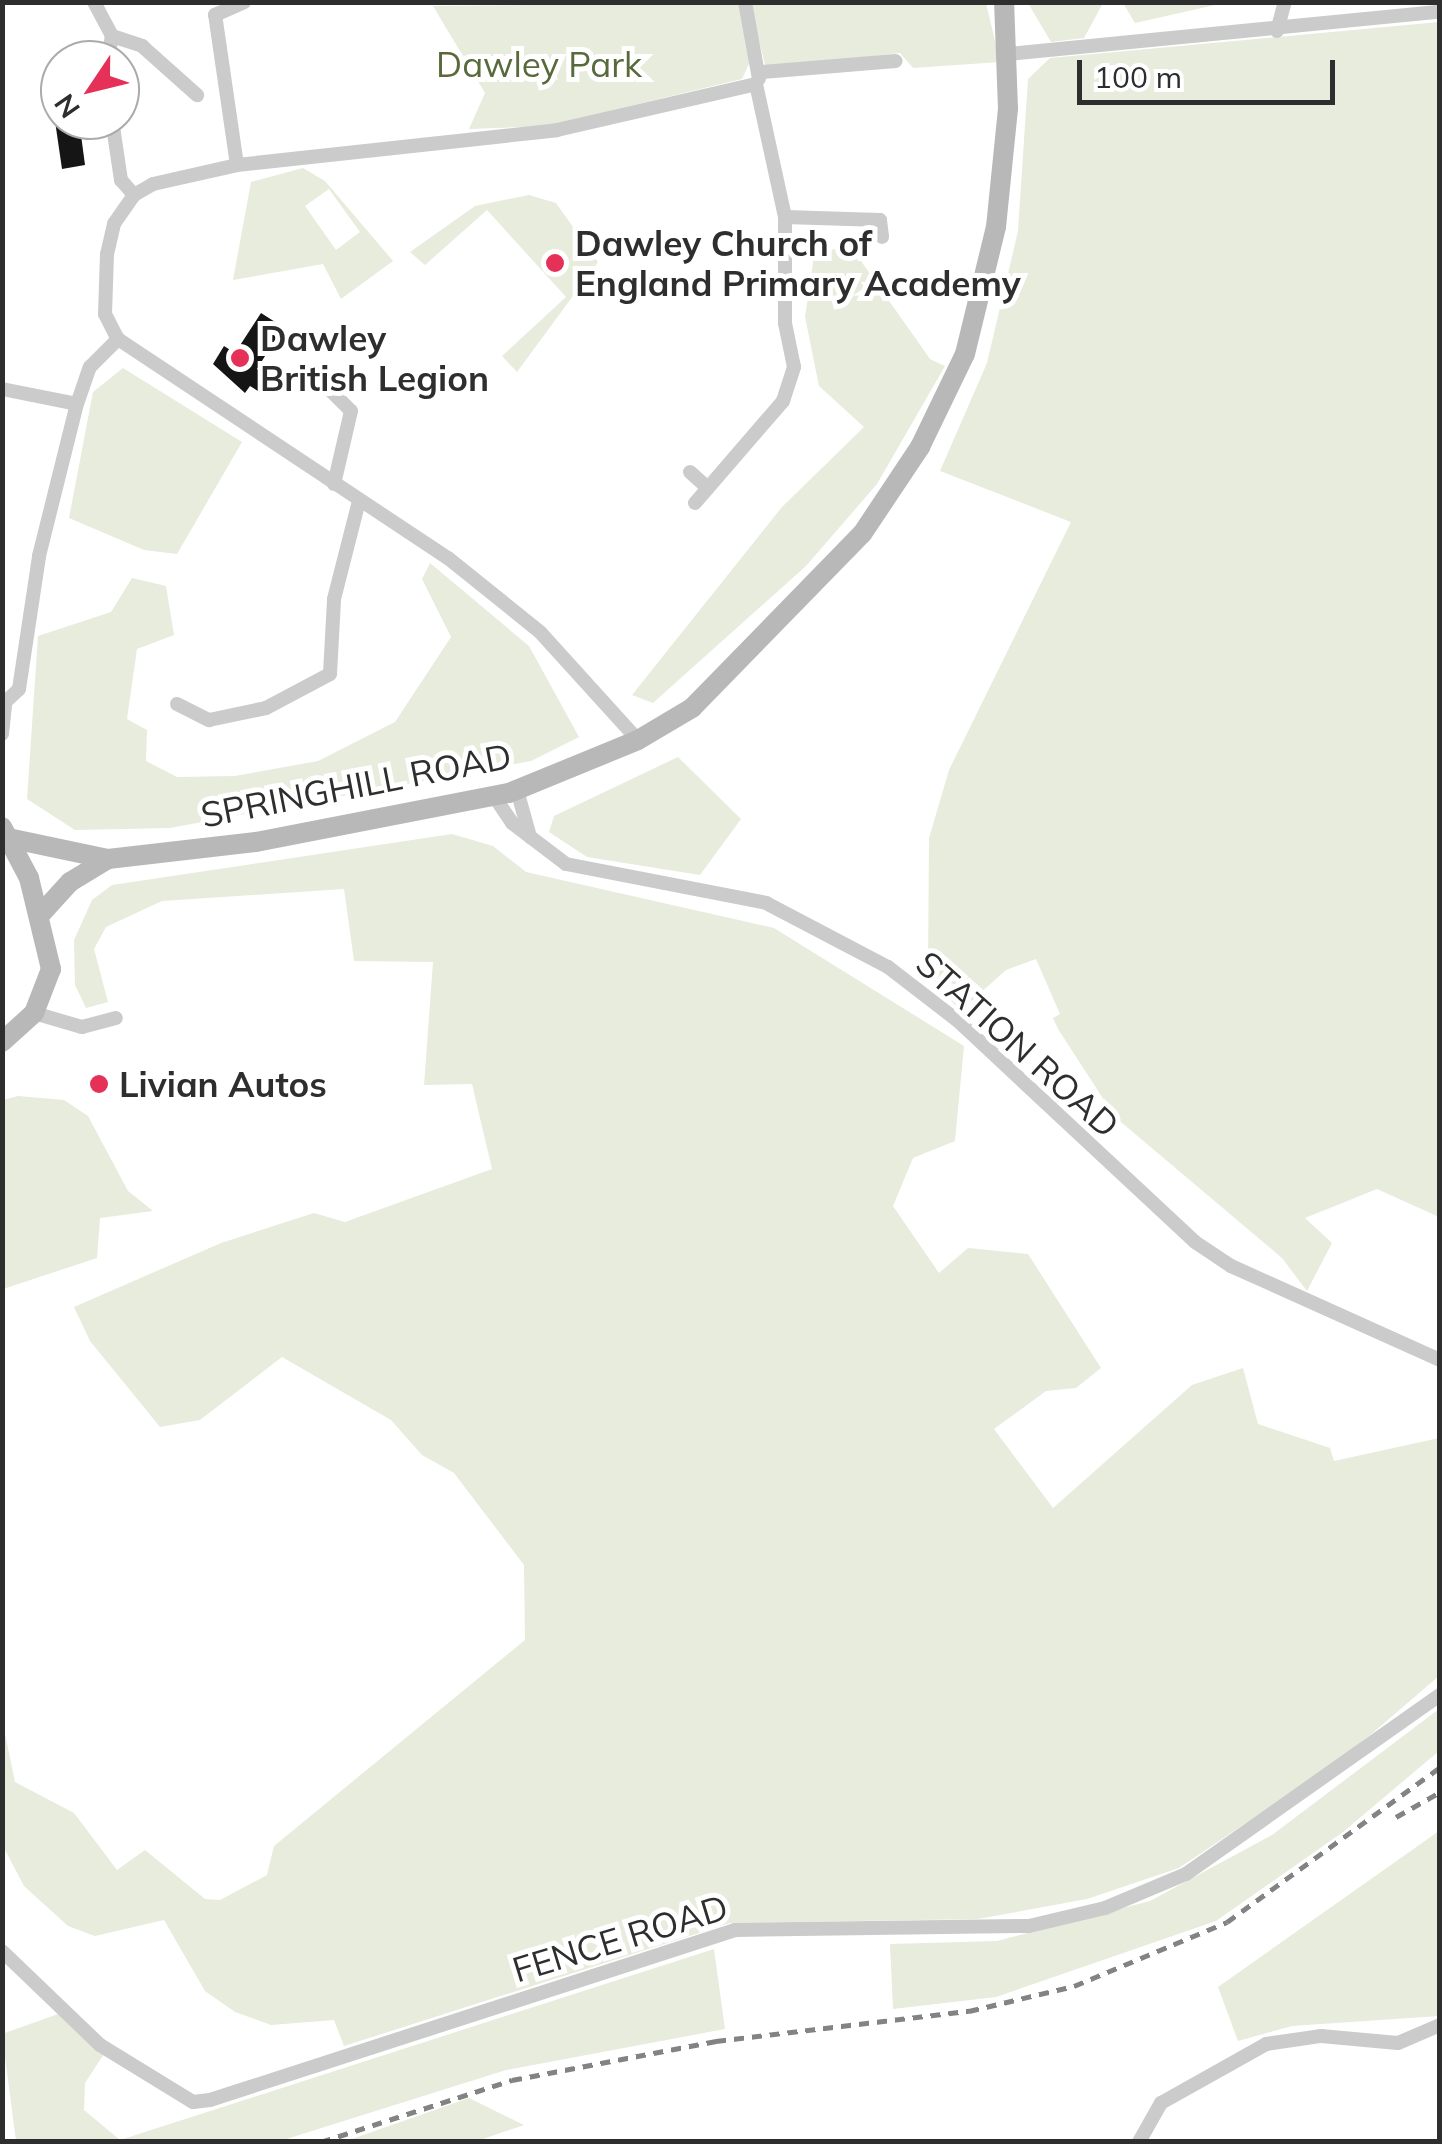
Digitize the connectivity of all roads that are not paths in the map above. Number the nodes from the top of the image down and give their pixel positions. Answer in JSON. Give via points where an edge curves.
{"nodes":[{"id":1,"x":94,"y":2,"type":"edge"},
{"id":2,"x":244,"y":2,"type":"edge"},
{"id":3,"x":744,"y":2,"type":"edge"},
{"id":4,"x":1004,"y":2,"type":"edge"},
{"id":5,"x":1284,"y":2,"type":"edge"},
{"id":6,"x":1383,"y":10,"type":"edge"},
{"id":7,"x":1440,"y":12,"type":"edge"},
{"id":8,"x":1277,"y":31,"type":"junction"},
{"id":9,"x":112,"y":36,"type":"junction"},
{"id":10,"x":111,"y":40,"type":"edge"},
{"id":11,"x":1008,"y":54,"type":"junction"},
{"id":12,"x":896,"y":62,"type":"dead end"},
{"id":13,"x":759,"y":78,"type":"junction"},
{"id":14,"x":197,"y":95,"type":"dead end"},
{"id":15,"x":115,"y":140,"type":"edge"},
{"id":16,"x":237,"y":165,"type":"junction"},
{"id":17,"x":134,"y":195,"type":"junction"},
{"id":18,"x":785,"y":218,"type":"junction"},
{"id":19,"x":882,"y":237,"type":"dead end"},
{"id":20,"x":118,"y":338,"type":"junction"},
{"id":21,"x":329,"y":388,"type":"dead end"},
{"id":22,"x":2,"y":389,"type":"edge"},
{"id":23,"x":76,"y":404,"type":"junction"},
{"id":24,"x":690,"y":472,"type":"dead end"},
{"id":25,"x":334,"y":484,"type":"junction"},
{"id":26,"x":708,"y":488,"type":"junction"},
{"id":27,"x":359,"y":501,"type":"junction"},
{"id":28,"x":695,"y":503,"type":"dead end"},
{"id":29,"x":4,"y":704,"type":"edge"},
{"id":30,"x":177,"y":704,"type":"dead end"},
{"id":31,"x":2,"y":734,"type":"edge"},
{"id":32,"x":638,"y":740,"type":"junction"},
{"id":33,"x":517,"y":790,"type":"junction"},
{"id":34,"x":494,"y":796,"type":"junction"},
{"id":35,"x":8,"y":833,"type":"edge"},
{"id":36,"x":530,"y":836,"type":"junction"},
{"id":37,"x":108,"y":859,"type":"junction"},
{"id":38,"x":39,"y":916,"type":"junction"},
{"id":39,"x":34,"y":1013,"type":"junction"},
{"id":40,"x":116,"y":1018,"type":"dead end"},
{"id":41,"x":2,"y":1042,"type":"edge"},
{"id":42,"x":1440,"y":1360,"type":"edge"},
{"id":43,"x":1440,"y":1696,"type":"edge"},
{"id":44,"x":2,"y":1951,"type":"edge"},
{"id":45,"x":1440,"y":2025,"type":"edge"},
{"id":46,"x":1139,"y":2142,"type":"edge"}],
"edges":[{"from":1,"to":9,"type":"street"},
{"from":2,"to":16,"type":"street","via":[[215,15]]},
{"from":3,"to":13,"type":"street"},
{"from":4,"to":11,"type":"main road","name":"SPRINGHILL ROAD"},
{"from":5,"to":8,"type":"street"},
{"from":6,"to":7,"type":"street"},
{"from":6,"to":8,"type":"street"},
{"from":8,"to":11,"type":"street"},
{"from":9,"to":10,"type":"street"},
{"from":9,"to":14,"type":"street","via":[[142,46]]},
{"from":11,"to":32,"type":"main road","name":"SPRINGHILL ROAD","via":[[996,228],[965,354],[920,447],[862,534],[773,628],[692,708]]},
{"from":12,"to":13,"type":"street"},
{"from":13,"to":16,"type":"street","via":[[557,130]]},
{"from":13,"to":18,"type":"street"},
{"from":15,"to":17,"type":"street","via":[[121,180]]},
{"from":16,"to":17,"type":"street","via":[[153,184]]},
{"from":17,"to":20,"type":"street","via":[[114,224],[107,254],[104,314]]},
{"from":18,"to":19,"type":"street","via":[[880,220]]},
{"from":18,"to":26,"type":"street","via":[[790,386]]},
{"from":20,"to":23,"type":"street","via":[[90,367]]},
{"from":20,"to":25,"type":"street"},
{"from":21,"to":25,"type":"street","via":[[351,411]]},
{"from":22,"to":23,"type":"street"},
{"from":23,"to":29,"type":"street","via":[[39,556],[19,689]]},
{"from":24,"to":26,"type":"street"},
{"from":25,"to":27,"type":"street"},
{"from":26,"to":28,"type":"street"},
{"from":27,"to":30,"type":"street","via":[[334,599],[330,674],[266,708],[210,720]]},
{"from":27,"to":32,"type":"street","via":[[528,622]]},
{"from":29,"to":31,"type":"street"},
{"from":32,"to":33,"type":"main road","name":"SPRINGHILL ROAD"},
{"from":33,"to":34,"type":"main road","name":"SPRINGHILL ROAD"},
{"from":33,"to":36,"type":"street"},
{"from":34,"to":36,"type":"street","name":"STATION ROAD"},
{"from":34,"to":37,"type":"main road","name":"SPRINGHILL ROAD","via":[[256,842]]},
{"from":35,"to":37,"type":"main road","name":"SPRINGHILL ROAD"},
{"from":35,"to":38,"type":"main road"},
{"from":36,"to":42,"type":"street","name":"STATION ROAD","via":[[566,864],[766,904],[888,967],[958,1021],[1196,1242],[1231,1266]]},
{"from":37,"to":38,"type":"main road","name":"SPRINGHILL ROAD","via":[[70,882]]},
{"from":38,"to":39,"type":"main road","via":[[51,969]]},
{"from":39,"to":40,"type":"street","via":[[82,1027]]},
{"from":39,"to":41,"type":"main road"},
{"from":43,"to":44,"type":"street","name":"FENCE ROAD","via":[[1186,1874],[1105,1908],[1029,1926],[735,1930],[210,2100],[194,2102],[100,2045]]},
{"from":45,"to":46,"type":"street","via":[[1398,2042],[1321,2036],[1266,2044],[1161,2103]]}]}
